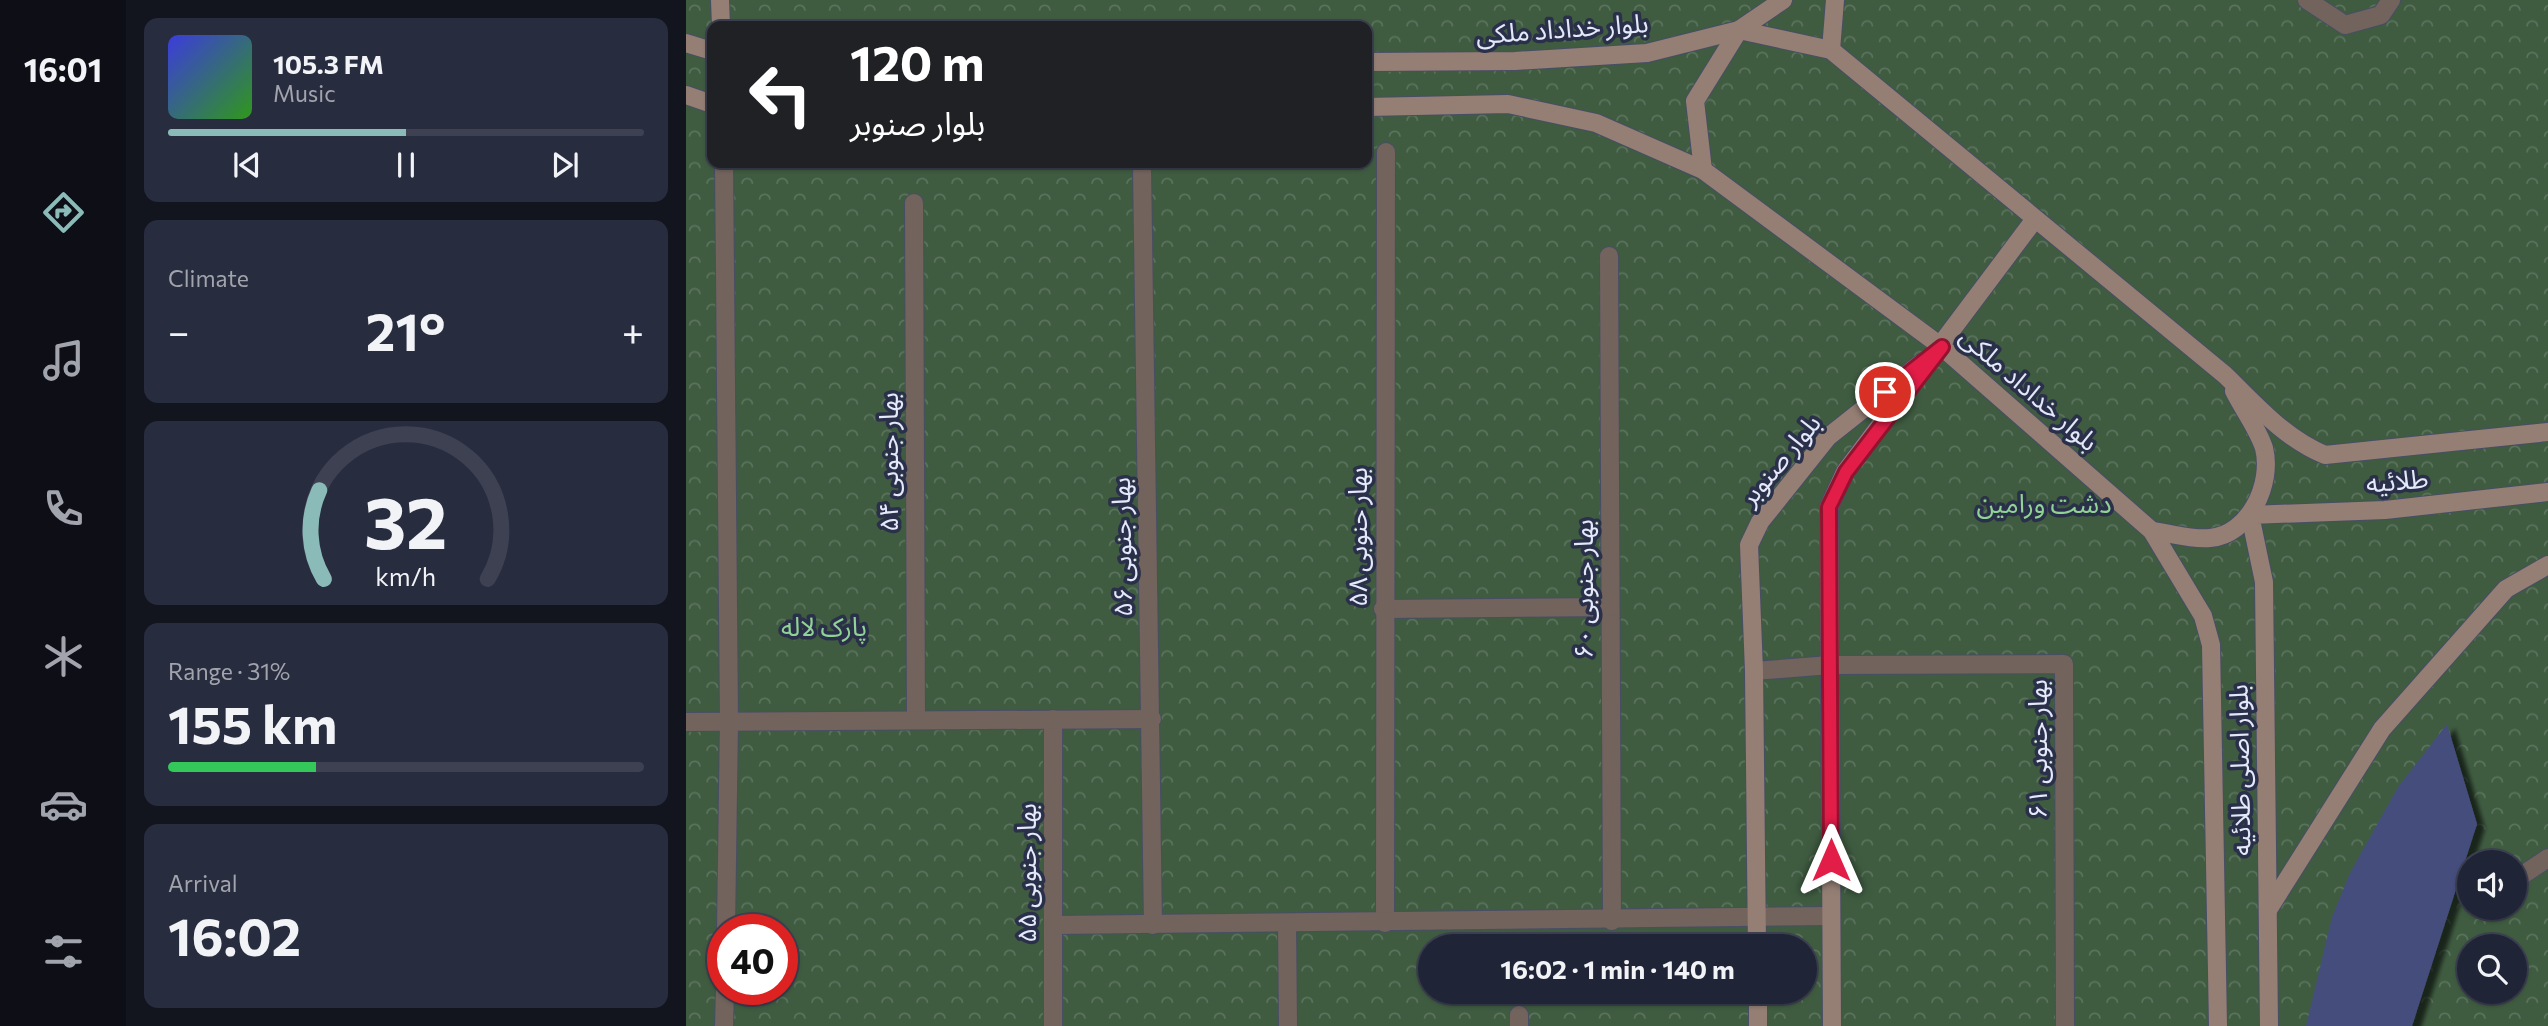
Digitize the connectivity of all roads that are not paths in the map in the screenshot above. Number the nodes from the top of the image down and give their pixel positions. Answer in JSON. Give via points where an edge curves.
{"nodes":[{"id":1,"x":720,"y":0,"type":"edge"},
{"id":2,"x":1783,"y":0,"type":"edge"},
{"id":3,"x":1835,"y":0,"type":"edge"},
{"id":4,"x":2308,"y":0,"type":"edge"},
{"id":5,"x":2391,"y":0,"type":"edge"},
{"id":6,"x":721,"y":21,"type":"edge"},
{"id":7,"x":1739,"y":30,"type":"junction"},
{"id":8,"x":686,"y":43,"type":"edge"},
{"id":9,"x":707,"y":49,"type":"edge"},
{"id":10,"x":1831,"y":50,"type":"junction"},
{"id":11,"x":1372,"y":62,"type":"edge"},
{"id":12,"x":686,"y":95,"type":"edge"},
{"id":13,"x":707,"y":102,"type":"edge"},
{"id":14,"x":1372,"y":107,"type":"edge"},
{"id":15,"x":1386,"y":152,"type":"dead end"},
{"id":16,"x":724,"y":168,"type":"edge"},
{"id":17,"x":1142,"y":168,"type":"dead end"},
{"id":18,"x":1703,"y":170,"type":"junction"},
{"id":19,"x":914,"y":203,"type":"dead end"},
{"id":20,"x":2035,"y":219,"type":"junction"},
{"id":21,"x":1609,"y":256,"type":"dead end"},
{"id":22,"x":1942,"y":347,"type":"junction"},
{"id":23,"x":2225,"y":375,"type":"junction"},
{"id":24,"x":2548,"y":432,"type":"edge"},
{"id":25,"x":2325,"y":455,"type":"joint"},
{"id":26,"x":2548,"y":492,"type":"edge"},
{"id":27,"x":2250,"y":515,"type":"junction"},
{"id":28,"x":2152,"y":531,"type":"junction"},
{"id":29,"x":2548,"y":565,"type":"edge"},
{"id":30,"x":1610,"y":607,"type":"junction"},
{"id":31,"x":1383,"y":609,"type":"junction"},
{"id":32,"x":1830,"y":665,"type":"junction"},
{"id":33,"x":1754,"y":671,"type":"junction"},
{"id":34,"x":1053,"y":719,"type":"junction"},
{"id":35,"x":1152,"y":719,"type":"junction"},
{"id":36,"x":916,"y":720,"type":"junction"},
{"id":37,"x":729,"y":721,"type":"junction"},
{"id":38,"x":686,"y":722,"type":"edge"},
{"id":39,"x":2548,"y":858,"type":"edge"},
{"id":40,"x":2527,"y":872,"type":"edge"},
{"id":41,"x":2268,"y":910,"type":"junction"},
{"id":42,"x":726,"y":914,"type":"edge"},
{"id":43,"x":1831,"y":916,"type":"junction"},
{"id":44,"x":1757,"y":920,"type":"junction"},
{"id":45,"x":1612,"y":921,"type":"junction"},
{"id":46,"x":1287,"y":923,"type":"junction"},
{"id":47,"x":1385,"y":923,"type":"junction"},
{"id":48,"x":1054,"y":925,"type":"junction"},
{"id":49,"x":1153,"y":925,"type":"junction"},
{"id":50,"x":1757,"y":934,"type":"edge"},
{"id":51,"x":1758,"y":1004,"type":"edge"},
{"id":52,"x":725,"y":1005,"type":"edge"},
{"id":53,"x":724,"y":1026,"type":"edge"},
{"id":54,"x":1053,"y":1026,"type":"edge"},
{"id":55,"x":1288,"y":1026,"type":"edge"},
{"id":56,"x":1758,"y":1026,"type":"edge"},
{"id":57,"x":1832,"y":1026,"type":"edge"},
{"id":58,"x":2065,"y":1026,"type":"edge"},
{"id":59,"x":2218,"y":1026,"type":"edge"},
{"id":60,"x":2269,"y":1026,"type":"edge"}],
"edges":[{"from":1,"to":6,"type":"street"},
{"from":2,"to":7,"type":"street"},
{"from":3,"to":10,"type":"street"},
{"from":4,"to":5,"type":"street","via":[[2345,26],[2381,15]]},
{"from":7,"to":10,"type":"street","name":"بلوار خداداد ملکی"},
{"from":7,"to":11,"type":"street","name":"بلوار خداداد ملکی","via":[[1647,53],[1515,61]]},
{"from":7,"to":18,"type":"street","via":[[1695,101]]},
{"from":8,"to":9,"type":"street"},
{"from":10,"to":20,"type":"street","name":"بلوار خداداد ملکی"},
{"from":12,"to":13,"type":"street"},
{"from":14,"to":18,"type":"street","name":"بلوار خداداد ملکی","via":[[1508,104],[1596,123]]},
{"from":15,"to":31,"type":"street","name":"بهار حنوبی ۵۸"},
{"from":16,"to":37,"type":"street"},
{"from":17,"to":35,"type":"street","name":"بهار جنوبی ۵۶"},
{"from":18,"to":22,"type":"street","name":"بلوار خداداد ملکی"},
{"from":19,"to":36,"type":"street","name":"بهار جنوبی ۵۴"},
{"from":20,"to":22,"type":"street"},
{"from":20,"to":23,"type":"street","name":"بلوار خداداد ملکی"},
{"from":21,"to":30,"type":"street","name":"بهار جنوبی ۶۰"},
{"from":22,"to":28,"type":"street","name":"بلوار خداداد ملکی"},
{"from":22,"to":32,"type":"street","via":[[1846,472],[1829,507]]},
{"from":22,"to":33,"type":"street","name":"بلوار صنوبر","via":[[1828,437],[1760,522],[1749,545]]},
{"from":23,"to":25,"type":"street","name":"بلوار خداداد ملکی","via":[[2283,432]]},
{"from":23,"to":27,"type":"street","via":[[2266,457],[2266,472]]},
{"from":24,"to":25,"type":"street","name":"طلائیه"},
{"from":26,"to":27,"type":"street","name":"طلائیه","via":[[2385,510]]},
{"from":27,"to":28,"type":"street","via":[[2232,534],[2209,539]]},
{"from":27,"to":41,"type":"street","name":"بلوار اصلی طلائیه","via":[[2263,582]]},
{"from":28,"to":59,"type":"street","name":"بلوار خداداد ملکی","via":[[2203,616],[2211,645]]},
{"from":29,"to":41,"type":"street","via":[[2506,589],[2382,729]]},
{"from":30,"to":31,"type":"street"},
{"from":30,"to":45,"type":"street","name":"بهار جنوبی ۶۰"},
{"from":31,"to":47,"type":"street","name":"بهار حنوبی ۵۸"},
{"from":32,"to":33,"type":"street"},
{"from":32,"to":43,"type":"street"},
{"from":32,"to":58,"type":"street","name":"بهار جنوبی ۶۱","via":[[2064,664]]},
{"from":33,"to":44,"type":"street","name":"بلوار صنوبر"},
{"from":34,"to":35,"type":"street"},
{"from":34,"to":36,"type":"street"},
{"from":34,"to":48,"type":"street","name":"بهار جنوبی ۵۵"},
{"from":35,"to":49,"type":"street","name":"بهار جنوبی ۵۶"},
{"from":36,"to":37,"type":"street"},
{"from":37,"to":38,"type":"street"},
{"from":37,"to":42,"type":"street"},
{"from":39,"to":40,"type":"street"},
{"from":41,"to":60,"type":"street","name":"بلوار اصلی طلائیه"},
{"from":43,"to":44,"type":"street"},
{"from":43,"to":57,"type":"street"},
{"from":44,"to":45,"type":"street"},
{"from":44,"to":50,"type":"street","name":"بلوار صنوبر"},
{"from":45,"to":47,"type":"street"},
{"from":46,"to":47,"type":"street"},
{"from":46,"to":49,"type":"street"},
{"from":46,"to":55,"type":"street"},
{"from":48,"to":49,"type":"street"},
{"from":48,"to":54,"type":"street","name":"بهار جنوبی ۵۵"},
{"from":51,"to":56,"type":"street"},
{"from":52,"to":53,"type":"street"}]}
